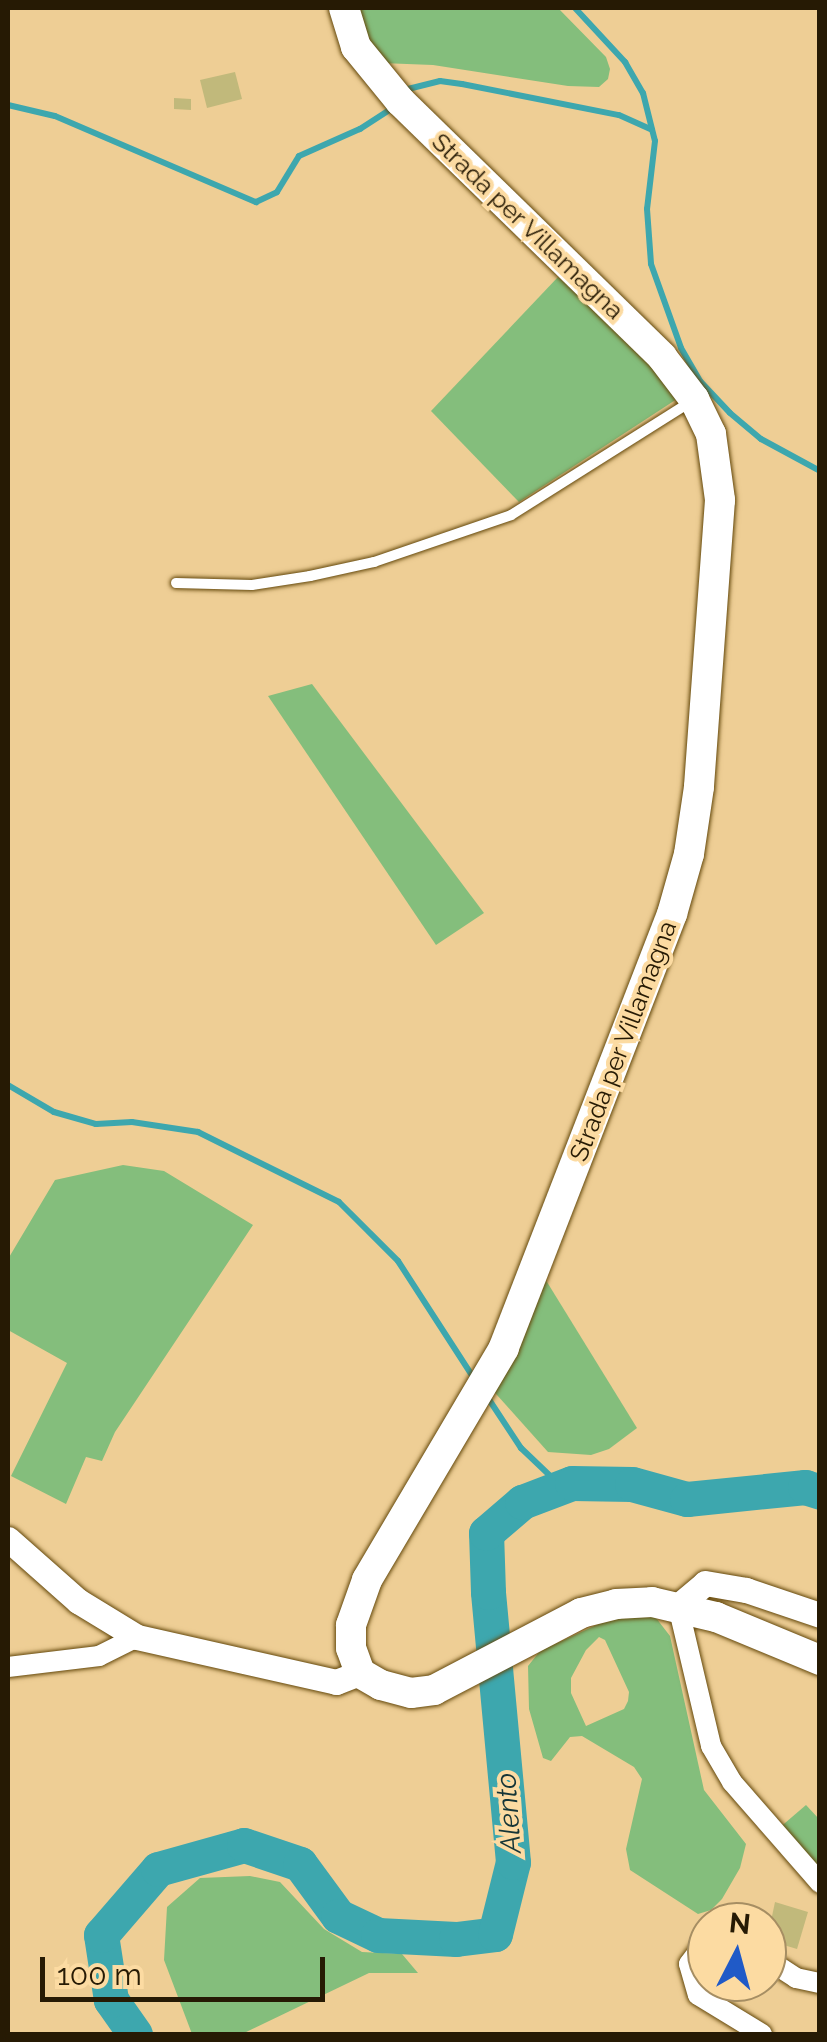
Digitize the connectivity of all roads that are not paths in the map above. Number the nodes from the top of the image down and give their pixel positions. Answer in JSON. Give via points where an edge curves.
{"nodes":[{"id":1,"x":344,"y":8,"type":"edge"},
{"id":2,"x":694,"y":400,"type":"junction"},
{"id":3,"x":176,"y":582,"type":"dead end"},
{"id":4,"x":8,"y":1539,"type":"edge"},
{"id":5,"x":678,"y":1606,"type":"junction"},
{"id":6,"x":820,"y":1615,"type":"edge"},
{"id":7,"x":137,"y":1638,"type":"junction"},
{"id":8,"x":820,"y":1660,"type":"edge"},
{"id":9,"x":8,"y":1667,"type":"edge"},
{"id":10,"x":360,"y":1672,"type":"junction"},
{"id":11,"x":820,"y":1884,"type":"edge"},
{"id":12,"x":787,"y":1972,"type":"edge"},
{"id":13,"x":820,"y":1984,"type":"edge"},
{"id":14,"x":709,"y":2002,"type":"edge"},
{"id":15,"x":762,"y":2034,"type":"edge"}],
"edges":[{"from":1,"to":2,"type":"main road","name":"Strada per Villamagna","via":[[356,46],[400,101],[662,356]]},
{"from":2,"to":3,"type":"lane","via":[[511,515],[374,562],[310,576],[252,586]]},
{"from":2,"to":10,"type":"main road","name":"Strada per Villamagna","via":[[717,464],[720,537],[689,854],[672,914],[504,1348],[357,1603],[351,1648]]},
{"from":4,"to":7,"type":"street","via":[[78,1601]]},
{"from":5,"to":6,"type":"street","via":[[705,1583]]},
{"from":5,"to":8,"type":"main road"},
{"from":5,"to":10,"type":"main road","via":[[616,1604],[581,1613],[459,1680],[411,1693]]},
{"from":5,"to":11,"type":"street","via":[[711,1746],[732,1782]]},
{"from":7,"to":9,"type":"street","via":[[99,1656]]},
{"from":7,"to":10,"type":"street","via":[[336,1682]]},
{"from":12,"to":13,"type":"street"},
{"from":14,"to":15,"type":"street"}]}
